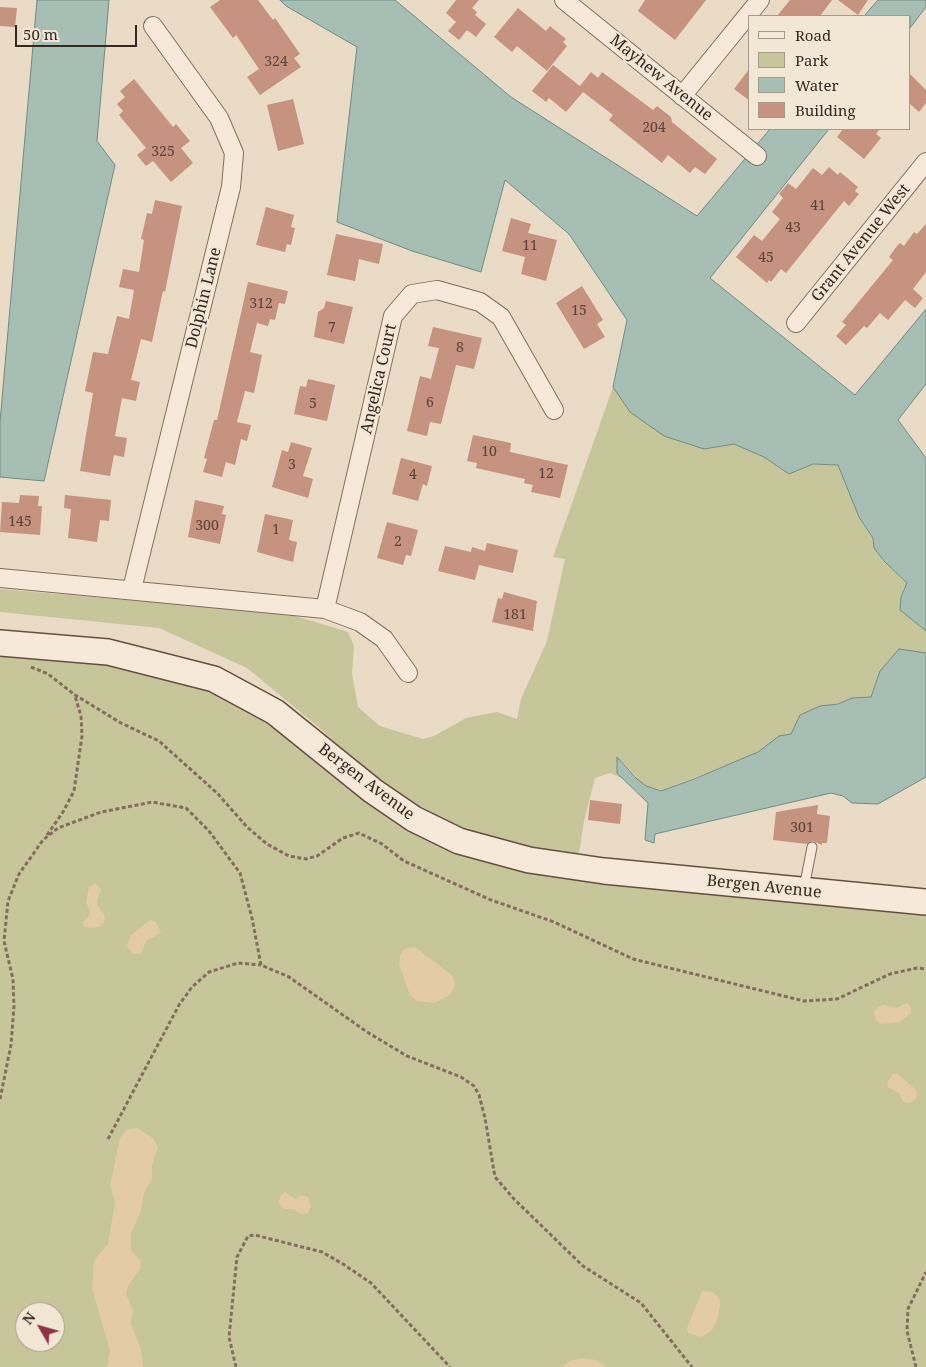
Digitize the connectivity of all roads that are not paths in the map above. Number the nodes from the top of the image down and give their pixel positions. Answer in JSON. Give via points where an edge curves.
{"nodes":[{"id":1,"x":564,"y":0,"type":"edge"},
{"id":2,"x":760,"y":0,"type":"edge"},
{"id":3,"x":153,"y":26,"type":"dead end"},
{"id":4,"x":682,"y":96,"type":"junction"},
{"id":5,"x":757,"y":156,"type":"dead end"},
{"id":6,"x":926,"y":162,"type":"edge"},
{"id":7,"x":796,"y":323,"type":"dead end"},
{"id":8,"x":554,"y":410,"type":"dead end"},
{"id":9,"x":0,"y":578,"type":"edge"},
{"id":10,"x":132,"y":589,"type":"junction"},
{"id":11,"x":325,"y":609,"type":"junction"},
{"id":12,"x":0,"y":643,"type":"edge"},
{"id":13,"x":408,"y":673,"type":"dead end"},
{"id":14,"x":812,"y":847,"type":"dead end"},
{"id":15,"x":804,"y":891,"type":"junction"},
{"id":16,"x":926,"y":902,"type":"edge"}],
"edges":[{"from":1,"to":4,"type":"street","name":"Mayhew Avenue"},
{"from":2,"to":4,"type":"street"},
{"from":3,"to":10,"type":"street","name":"Dolphin Lane","via":[[219,118],[234,153],[231,186]]},
{"from":4,"to":5,"type":"street","name":"Mayhew Avenue"},
{"from":6,"to":7,"type":"street","name":"Grant Avenue West"},
{"from":8,"to":11,"type":"street","name":"Angelica Court","via":[[502,316],[480,302],[437,290],[412,294],[393,316]]},
{"from":9,"to":10,"type":"street"},
{"from":10,"to":11,"type":"street"},
{"from":11,"to":13,"type":"street","via":[[360,622],[384,639]]},
{"from":12,"to":15,"type":"main road","name":"Bergen Avenue","via":[[108,652],[214,679],[275,712],[373,791],[414,819],[459,841],[529,860],[604,871]]},
{"from":14,"to":15,"type":"lane"},
{"from":15,"to":16,"type":"main road","name":"Bergen Avenue"}]}
